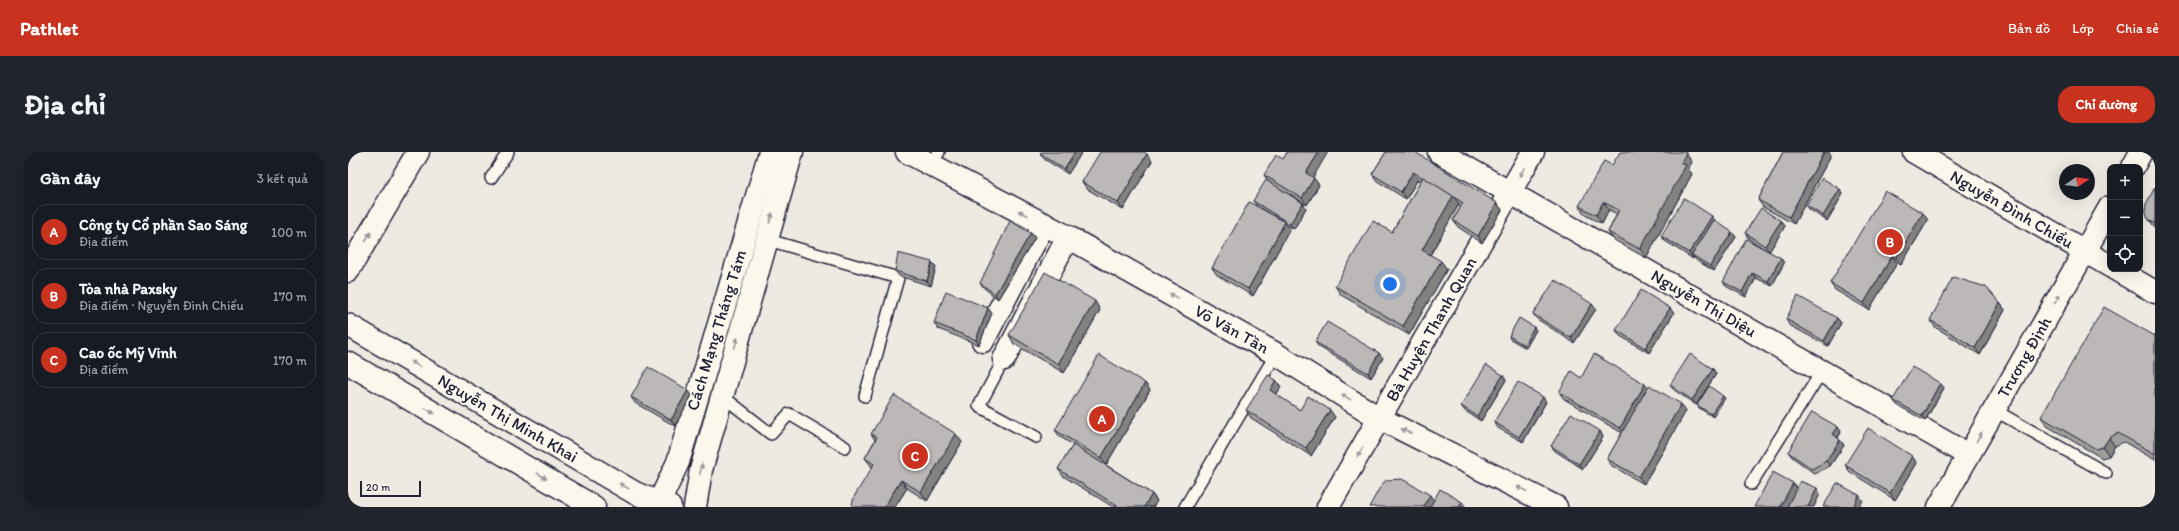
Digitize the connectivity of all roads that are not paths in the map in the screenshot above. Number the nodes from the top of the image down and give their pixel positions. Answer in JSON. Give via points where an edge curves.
{"nodes":[{"id":1,"x":418,"y":152,"type":"edge"},
{"id":2,"x":508,"y":152,"type":"edge"},
{"id":3,"x":770,"y":152,"type":"edge"},
{"id":4,"x":792,"y":152,"type":"edge"},
{"id":5,"x":907,"y":152,"type":"edge"},
{"id":6,"x":1440,"y":152,"type":"edge"},
{"id":7,"x":1533,"y":152,"type":"edge"},
{"id":8,"x":1914,"y":152,"type":"edge"},
{"id":9,"x":2141,"y":152,"type":"edge"},
{"id":10,"x":935,"y":159,"type":"edge"},
{"id":11,"x":2135,"y":164,"type":"edge"},
{"id":12,"x":491,"y":178,"type":"dead end"},
{"id":13,"x":1510,"y":192,"type":"junction"},
{"id":14,"x":2107,"y":212,"type":"edge"},
{"id":15,"x":1044,"y":224,"type":"junction"},
{"id":16,"x":1068,"y":237,"type":"junction"},
{"id":17,"x":765,"y":240,"type":"junction"},
{"id":18,"x":2085,"y":251,"type":"junction"},
{"id":19,"x":2107,"y":264,"type":"edge"},
{"id":20,"x":348,"y":271,"type":"edge"},
{"id":21,"x":2120,"y":272,"type":"edge"},
{"id":22,"x":2155,"y":292,"type":"edge"},
{"id":23,"x":348,"y":325,"type":"edge"},
{"id":24,"x":983,"y":340,"type":"dead end"},
{"id":25,"x":1276,"y":354,"type":"junction"},
{"id":26,"x":1004,"y":359,"type":"joint"},
{"id":27,"x":348,"y":363,"type":"edge"},
{"id":28,"x":1822,"y":371,"type":"junction"},
{"id":29,"x":721,"y":395,"type":"junction"},
{"id":30,"x":865,"y":396,"type":"dead end"},
{"id":31,"x":1994,"y":410,"type":"junction"},
{"id":32,"x":1379,"y":418,"type":"junction"},
{"id":33,"x":1036,"y":437,"type":"dead end"},
{"id":34,"x":845,"y":447,"type":"dead end"},
{"id":35,"x":1968,"y":455,"type":"junction"},
{"id":36,"x":2106,"y":473,"type":"dead end"},
{"id":37,"x":1751,"y":484,"type":"dead end"},
{"id":38,"x":588,"y":505,"type":"edge"},
{"id":39,"x":662,"y":505,"type":"edge"},
{"id":40,"x":695,"y":507,"type":"edge"},
{"id":41,"x":1185,"y":507,"type":"edge"},
{"id":42,"x":1328,"y":507,"type":"edge"},
{"id":43,"x":1556,"y":507,"type":"edge"},
{"id":44,"x":1939,"y":507,"type":"edge"}],
"edges":[{"from":20,"to":1,"type":"main road","one_way":true},
{"from":2,"to":12,"type":"lane"},
{"from":3,"to":39,"type":"main road","name":"Cách Mạng Tháng Tám","via":[[678,462]]},
{"from":17,"to":4,"type":"main road","name":"Cách Mạng Tháng Tám","one_way":true},
{"from":5,"to":10,"type":"main road","name":"Võ Văn Tần"},
{"from":6,"to":13,"type":"main road","name":"Nguyễn Thị Diệu"},
{"from":7,"to":13,"type":"main road","name":"Bà Huyện Thanh Quan","one_way":true},
{"from":8,"to":18,"type":"main road","name":"Nguyễn Đình Chiểu"},
{"from":9,"to":11,"type":"main road"},
{"from":15,"to":10,"type":"main road","name":"Võ Văn Tần","one_way":true},
{"from":13,"to":28,"type":"main road","name":"Nguyễn Thị Diệu"},
{"from":13,"to":32,"type":"main road","name":"Bà Huyện Thanh Quan"},
{"from":14,"to":18,"type":"main road","name":"Trương Định"},
{"from":15,"to":16,"type":"main road","name":"Võ Văn Tần"},
{"from":15,"to":24,"type":"main road"},
{"from":25,"to":16,"type":"main road","name":"Võ Văn Tần","one_way":true},
{"from":16,"to":26,"type":"main road"},
{"from":29,"to":17,"type":"main road","name":"Cách Mạng Tháng Tám","one_way":true},
{"from":17,"to":30,"type":"lane","via":[[898,278]]},
{"from":18,"to":19,"type":"main road","name":"Nguyễn Đình Chiểu"},
{"from":31,"to":18,"type":"main road","name":"Trương Định","one_way":true},
{"from":21,"to":22,"type":"main road"},
{"from":39,"to":23,"type":"main road","name":"Nguyễn Thị Minh Khai","one_way":true,"via":[[635,493]]},
{"from":32,"to":25,"type":"main road","name":"Võ Văn Tần","one_way":true},
{"from":25,"to":41,"type":"lane"},
{"from":26,"to":33,"type":"lane","via":[[979,406]]},
{"from":27,"to":38,"type":"main road","name":"Nguyễn Thị Minh Khai","one_way":true},
{"from":28,"to":35,"type":"main road","name":"Nguyễn Thị Diệu"},
{"from":28,"to":37,"type":"lane"},
{"from":29,"to":34,"type":"lane","via":[[771,434],[789,414]]},
{"from":40,"to":29,"type":"main road","name":"Cách Mạng Tháng Tám","one_way":true,"via":[[700,470]]},
{"from":35,"to":31,"type":"main road","name":"Trương Định","one_way":true},
{"from":31,"to":36,"type":"lane"},
{"from":32,"to":42,"type":"main road","name":"Bà Huyện Thanh Quan","one_way":true},
{"from":43,"to":32,"type":"main road","name":"Võ Văn Tần","one_way":true},
{"from":35,"to":44,"type":"main road","name":"Trương Định"}]}
